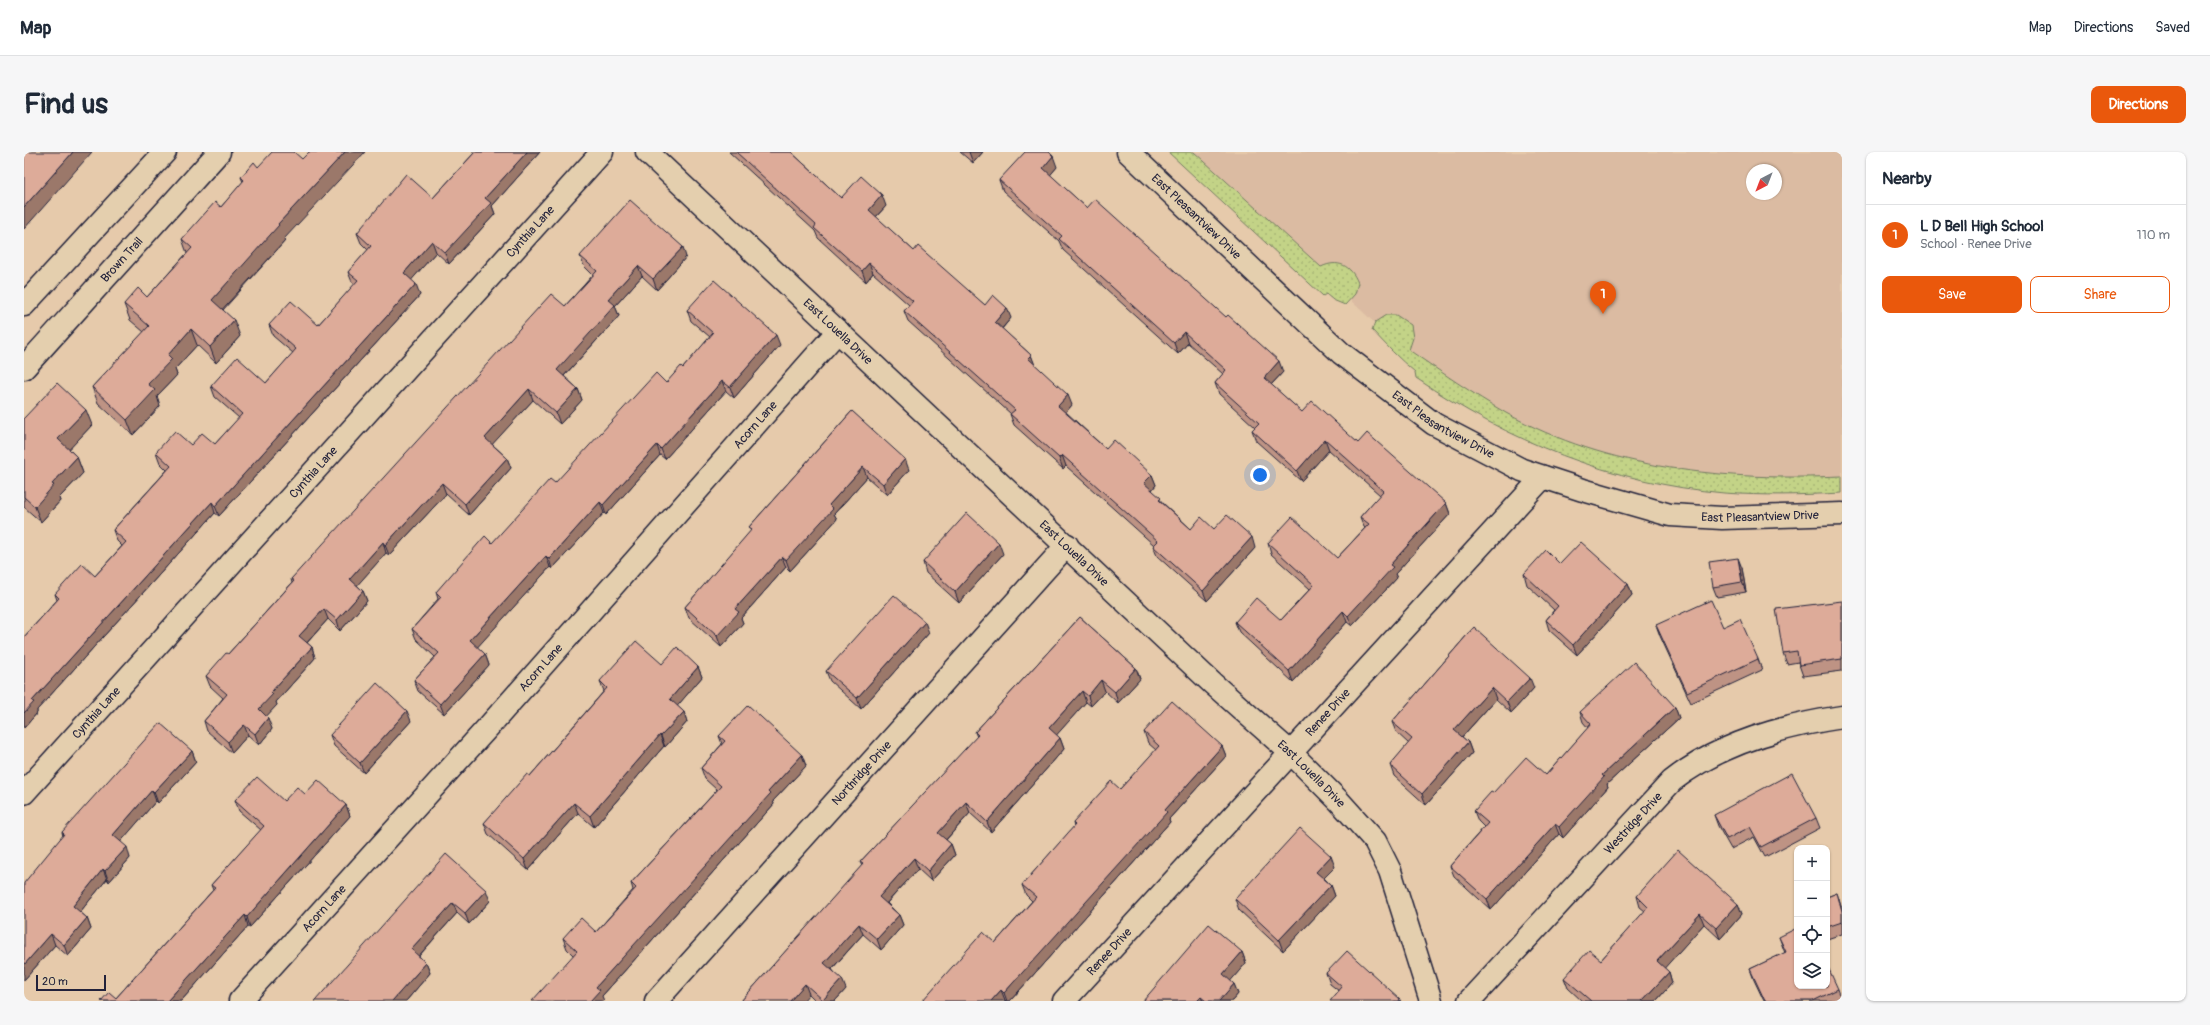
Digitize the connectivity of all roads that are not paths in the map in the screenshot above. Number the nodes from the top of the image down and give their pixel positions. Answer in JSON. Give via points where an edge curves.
{"nodes":[{"id":1,"x":165,"y":152,"type":"edge"},
{"id":2,"x":219,"y":152,"type":"edge"},
{"id":3,"x":602,"y":152,"type":"edge"},
{"id":4,"x":646,"y":152,"type":"edge"},
{"id":5,"x":1128,"y":152,"type":"edge"},
{"id":6,"x":24,"y":305,"type":"edge"},
{"id":7,"x":838,"y":331,"type":"junction"},
{"id":8,"x":24,"y":368,"type":"edge"},
{"id":9,"x":1542,"y":477,"type":"junction"},
{"id":10,"x":1842,"y":514,"type":"edge"},
{"id":11,"x":1067,"y":544,"type":"junction"},
{"id":12,"x":1842,"y":717,"type":"edge"},
{"id":13,"x":1290,"y":752,"type":"junction"},
{"id":14,"x":24,"y":793,"type":"edge"},
{"id":15,"x":240,"y":1001,"type":"edge"},
{"id":16,"x":656,"y":1001,"type":"edge"},
{"id":17,"x":1064,"y":1001,"type":"edge"},
{"id":18,"x":1431,"y":1001,"type":"edge"},
{"id":19,"x":1469,"y":1001,"type":"edge"}],
"edges":[{"from":1,"to":6,"type":"street"},
{"from":2,"to":8,"type":"street","name":"Brown Trail"},
{"from":3,"to":14,"type":"street","name":"Cynthia Lane"},
{"from":4,"to":7,"type":"street","name":"East Louella Drive"},
{"from":5,"to":9,"type":"street","name":"East Pleasantview Drive","via":[[1341,353],[1434,424],[1522,470]]},
{"from":7,"to":11,"type":"street","name":"East Louella Drive"},
{"from":7,"to":15,"type":"street","name":"Acorn Lane","via":[[490,725]]},
{"from":9,"to":10,"type":"street","name":"East Pleasantview Drive","via":[[1670,515],[1722,518]]},
{"from":9,"to":13,"type":"street","name":"Renee Drive"},
{"from":11,"to":13,"type":"street","name":"East Louella Drive","via":[[1212,683]]},
{"from":11,"to":16,"type":"street","name":"Northridge Drive"},
{"from":12,"to":19,"type":"street","name":"Westridge Drive","via":[[1805,722],[1739,742],[1693,764],[1672,781]]},
{"from":13,"to":17,"type":"street","name":"Renee Drive"},
{"from":13,"to":18,"type":"street","name":"East Louella Drive","via":[[1375,841],[1390,871]]}]}
